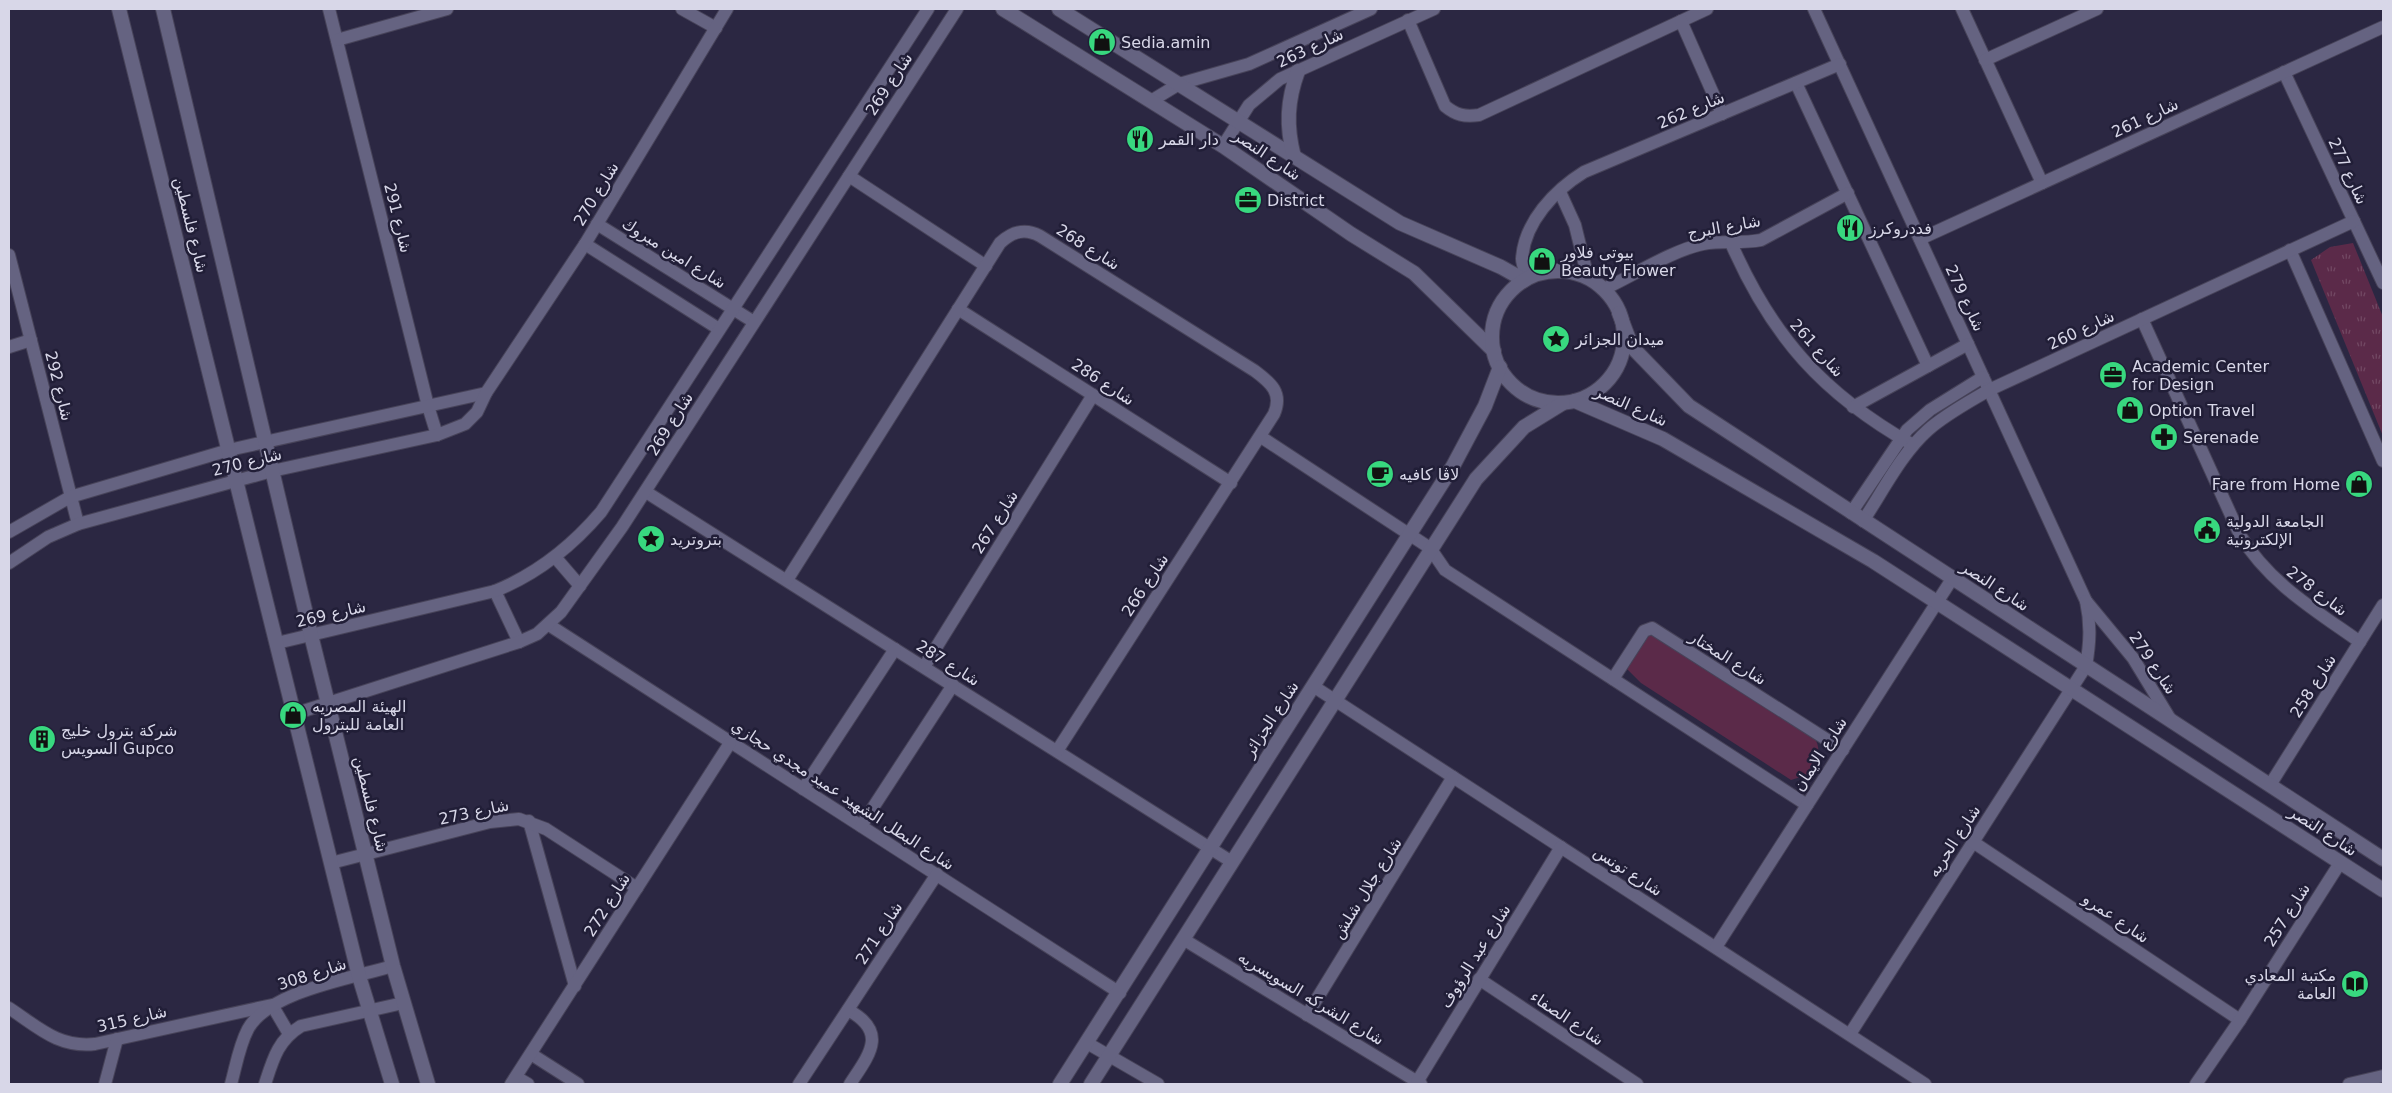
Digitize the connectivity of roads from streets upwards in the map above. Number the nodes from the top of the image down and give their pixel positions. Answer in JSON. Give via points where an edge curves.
{"nodes":[{"id":1,"x":120,"y":9,"type":"edge"},
{"id":2,"x":163,"y":9,"type":"edge"},
{"id":3,"x":331,"y":9,"type":"edge"},
{"id":4,"x":447,"y":9,"type":"edge"},
{"id":5,"x":682,"y":9,"type":"edge"},
{"id":6,"x":727,"y":9,"type":"edge"},
{"id":7,"x":928,"y":9,"type":"edge"},
{"id":8,"x":957,"y":9,"type":"edge"},
{"id":9,"x":1003,"y":9,"type":"edge"},
{"id":10,"x":1059,"y":9,"type":"edge"},
{"id":11,"x":1371,"y":9,"type":"edge"},
{"id":12,"x":1434,"y":9,"type":"edge"},
{"id":13,"x":1707,"y":9,"type":"edge"},
{"id":14,"x":1814,"y":9,"type":"edge"},
{"id":15,"x":1962,"y":9,"type":"edge"},
{"id":16,"x":2098,"y":9,"type":"edge"},
{"id":17,"x":2083,"y":12,"type":"edge"},
{"id":18,"x":1408,"y":20,"type":"junction"},
{"id":19,"x":1681,"y":21,"type":"junction"},
{"id":20,"x":2383,"y":27,"type":"edge"},
{"id":21,"x":716,"y":28,"type":"junction"},
{"id":22,"x":337,"y":40,"type":"junction"},
{"id":23,"x":1985,"y":60,"type":"junction"},
{"id":24,"x":1840,"y":64,"type":"junction"},
{"id":25,"x":1298,"y":71,"type":"junction"},
{"id":26,"x":2284,"y":72,"type":"junction"},
{"id":27,"x":1796,"y":83,"type":"junction"},
{"id":28,"x":1178,"y":84,"type":"junction"},
{"id":29,"x":1151,"y":101,"type":"junction"},
{"id":30,"x":1722,"y":114,"type":"junction"},
{"id":31,"x":1238,"y":122,"type":"junction"},
{"id":32,"x":1223,"y":146,"type":"junction"},
{"id":33,"x":1294,"y":157,"type":"junction"},
{"id":34,"x":849,"y":176,"type":"junction"},
{"id":35,"x":2042,"y":183,"type":"junction"},
{"id":36,"x":1560,"y":192,"type":"junction"},
{"id":37,"x":1848,"y":193,"type":"junction"},
{"id":38,"x":2354,"y":221,"type":"junction"},
{"id":39,"x":597,"y":224,"type":"junction"},
{"id":40,"x":1920,"y":239,"type":"junction"},
{"id":41,"x":1731,"y":243,"type":"junction"},
{"id":42,"x":585,"y":244,"type":"junction"},
{"id":43,"x":2290,"y":250,"type":"junction"},
{"id":44,"x":9,"y":255,"type":"edge"},
{"id":45,"x":986,"y":266,"type":"junction"},
{"id":46,"x":1588,"y":278,"type":"junction"},
{"id":47,"x":1526,"y":279,"type":"junction"},
{"id":48,"x":2383,"y":283,"type":"edge"},
{"id":49,"x":1604,"y":289,"type":"junction"},
{"id":50,"x":733,"y":309,"type":"junction"},
{"id":51,"x":958,"y":309,"type":"junction"},
{"id":52,"x":1620,"y":313,"type":"junction"},
{"id":53,"x":2142,"y":319,"type":"junction"},
{"id":54,"x":754,"y":322,"type":"junction"},
{"id":55,"x":719,"y":329,"type":"junction"},
{"id":56,"x":31,"y":340,"type":"junction"},
{"id":57,"x":1968,"y":344,"type":"junction"},
{"id":58,"x":9,"y":347,"type":"edge"},
{"id":59,"x":1494,"y":351,"type":"junction"},
{"id":60,"x":1928,"y":366,"type":"junction"},
{"id":61,"x":1500,"y":367,"type":"junction"},
{"id":62,"x":1983,"y":377,"type":"junction"},
{"id":63,"x":1989,"y":390,"type":"junction"},
{"id":64,"x":486,"y":393,"type":"junction"},
{"id":65,"x":1093,"y":395,"type":"junction"},
{"id":66,"x":1569,"y":402,"type":"junction"},
{"id":67,"x":428,"y":406,"type":"junction"},
{"id":68,"x":1853,"y":407,"type":"junction"},
{"id":69,"x":437,"y":434,"type":"junction"},
{"id":70,"x":1260,"y":437,"type":"junction"},
{"id":71,"x":1901,"y":438,"type":"junction"},
{"id":72,"x":264,"y":441,"type":"junction"},
{"id":73,"x":1913,"y":445,"type":"junction"},
{"id":74,"x":229,"y":450,"type":"junction"},
{"id":75,"x":2383,"y":460,"type":"edge"},
{"id":76,"x":272,"y":472,"type":"junction"},
{"id":77,"x":236,"y":480,"type":"junction"},
{"id":78,"x":1231,"y":483,"type":"junction"},
{"id":79,"x":646,"y":492,"type":"junction"},
{"id":80,"x":70,"y":497,"type":"junction"},
{"id":81,"x":1851,"y":513,"type":"junction"},
{"id":82,"x":1863,"y":521,"type":"junction"},
{"id":83,"x":78,"y":524,"type":"junction"},
{"id":84,"x":9,"y":532,"type":"edge"},
{"id":85,"x":1410,"y":535,"type":"junction"},
{"id":86,"x":1430,"y":548,"type":"junction"},
{"id":87,"x":555,"y":557,"type":"junction"},
{"id":88,"x":9,"y":563,"type":"edge"},
{"id":89,"x":1952,"y":579,"type":"junction"},
{"id":90,"x":787,"y":580,"type":"junction"},
{"id":91,"x":580,"y":586,"type":"junction"},
{"id":92,"x":495,"y":591,"type":"junction"},
{"id":93,"x":2086,"y":600,"type":"junction"},
{"id":94,"x":1938,"y":604,"type":"junction"},
{"id":95,"x":2383,"y":605,"type":"edge"},
{"id":96,"x":549,"y":625,"type":"junction"},
{"id":97,"x":311,"y":635,"type":"junction"},
{"id":98,"x":519,"y":642,"type":"junction"},
{"id":99,"x":2360,"y":642,"type":"junction"},
{"id":100,"x":277,"y":643,"type":"junction"},
{"id":101,"x":895,"y":649,"type":"junction"},
{"id":102,"x":2086,"y":666,"type":"junction"},
{"id":103,"x":924,"y":667,"type":"junction"},
{"id":104,"x":1613,"y":679,"type":"junction"},
{"id":105,"x":953,"y":685,"type":"junction"},
{"id":106,"x":1313,"y":686,"type":"junction"},
{"id":107,"x":2071,"y":687,"type":"junction"},
{"id":108,"x":1335,"y":700,"type":"junction"},
{"id":109,"x":328,"y":704,"type":"junction"},
{"id":110,"x":294,"y":714,"type":"junction"},
{"id":111,"x":2172,"y":722,"type":"junction"},
{"id":112,"x":730,"y":742,"type":"junction"},
{"id":113,"x":1843,"y":750,"type":"junction"},
{"id":114,"x":1057,"y":751,"type":"junction"},
{"id":115,"x":1453,"y":777,"type":"junction"},
{"id":116,"x":2270,"y":785,"type":"junction"},
{"id":117,"x":803,"y":789,"type":"junction"},
{"id":118,"x":1807,"y":805,"type":"junction"},
{"id":119,"x":529,"y":821,"type":"junction"},
{"id":120,"x":861,"y":826,"type":"junction"},
{"id":121,"x":1973,"y":842,"type":"junction"},
{"id":122,"x":1209,"y":847,"type":"junction"},
{"id":123,"x":1561,"y":847,"type":"junction"},
{"id":124,"x":366,"y":854,"type":"junction"},
{"id":125,"x":2382,"y":857,"type":"edge"},
{"id":126,"x":1232,"y":862,"type":"junction"},
{"id":127,"x":331,"y":863,"type":"junction"},
{"id":128,"x":2340,"y":863,"type":"junction"},
{"id":129,"x":937,"y":874,"type":"junction"},
{"id":130,"x":637,"y":888,"type":"junction"},
{"id":131,"x":2383,"y":890,"type":"edge"},
{"id":132,"x":1183,"y":939,"type":"junction"},
{"id":133,"x":1716,"y":947,"type":"junction"},
{"id":134,"x":393,"y":966,"type":"junction"},
{"id":135,"x":359,"y":976,"type":"junction"},
{"id":136,"x":1479,"y":980,"type":"junction"},
{"id":137,"x":575,"y":986,"type":"junction"},
{"id":138,"x":1120,"y":993,"type":"junction"},
{"id":139,"x":403,"y":1002,"type":"junction"},
{"id":140,"x":272,"y":1005,"type":"junction"},
{"id":141,"x":9,"y":1008,"type":"edge"},
{"id":142,"x":370,"y":1010,"type":"junction"},
{"id":143,"x":848,"y":1010,"type":"junction"},
{"id":144,"x":1308,"y":1015,"type":"junction"},
{"id":145,"x":2240,"y":1020,"type":"junction"},
{"id":146,"x":289,"y":1034,"type":"junction"},
{"id":147,"x":1850,"y":1034,"type":"junction"},
{"id":148,"x":117,"y":1038,"type":"junction"},
{"id":149,"x":1088,"y":1043,"type":"junction"},
{"id":150,"x":531,"y":1054,"type":"junction"},
{"id":151,"x":1109,"y":1056,"type":"junction"},
{"id":152,"x":2383,"y":1076,"type":"edge"},
{"id":153,"x":514,"y":1080,"type":"edge"},
{"id":154,"x":1419,"y":1083,"type":"edge"},
{"id":155,"x":105,"y":1084,"type":"edge"},
{"id":156,"x":231,"y":1084,"type":"edge"},
{"id":157,"x":265,"y":1084,"type":"edge"},
{"id":158,"x":392,"y":1084,"type":"edge"},
{"id":159,"x":428,"y":1084,"type":"edge"},
{"id":160,"x":528,"y":1084,"type":"edge"},
{"id":161,"x":578,"y":1084,"type":"edge"},
{"id":162,"x":799,"y":1084,"type":"edge"},
{"id":163,"x":850,"y":1084,"type":"edge"},
{"id":164,"x":1060,"y":1084,"type":"edge"},
{"id":165,"x":1091,"y":1084,"type":"edge"},
{"id":166,"x":1158,"y":1084,"type":"edge"},
{"id":167,"x":1637,"y":1084,"type":"edge"},
{"id":168,"x":1925,"y":1084,"type":"edge"},
{"id":169,"x":2196,"y":1084,"type":"edge"},
{"id":170,"x":2348,"y":1084,"type":"edge"}],
"edges":[{"from":1,"to":74,"type":"street","name":"شارع فلسطين"},
{"from":2,"to":72,"type":"street","name":"شارع فلسطين"},
{"from":3,"to":22,"type":"street","name":"شارع 291"},
{"from":4,"to":22,"type":"street"},
{"from":5,"to":21,"type":"street"},
{"from":6,"to":21,"type":"street","name":"شارع 270"},
{"from":7,"to":50,"type":"street","name":"شارع 269"},
{"from":8,"to":34,"type":"street","name":"شارع 269"},
{"from":9,"to":29,"type":"street","name":"شارع النصر"},
{"from":10,"to":28,"type":"street","name":"شارع النصر"},
{"from":11,"to":28,"type":"street","name":"شارع 263","via":[[1249,64]]},
{"from":12,"to":18,"type":"street","name":"شارع 263"},
{"from":13,"to":19,"type":"street"},
{"from":14,"to":24,"type":"street","name":"شارع 279"},
{"from":15,"to":23,"type":"street"},
{"from":16,"to":17,"type":"street"},
{"from":17,"to":23,"type":"street"},
{"from":18,"to":19,"type":"street","via":[[1444,106],[1454,114],[1466,117],[1478,115]]},
{"from":18,"to":25,"type":"street","name":"شارع 263"},
{"from":19,"to":30,"type":"street"},
{"from":20,"to":26,"type":"street","name":"شارع 261"},
{"from":21,"to":39,"type":"street","name":"شارع 270"},
{"from":22,"to":67,"type":"street","name":"شارع 291"},
{"from":23,"to":35,"type":"street"},
{"from":24,"to":27,"type":"street","name":"شارع 262"},
{"from":24,"to":40,"type":"street","name":"شارع 279"},
{"from":25,"to":31,"type":"street","name":"شارع 263","via":[[1263,91]]},
{"from":25,"to":33,"type":"street","via":[[1288,114]]},
{"from":26,"to":35,"type":"street","name":"شارع 261"},
{"from":26,"to":38,"type":"street","name":"شارع 277"},
{"from":27,"to":30,"type":"street","name":"شارع 262"},
{"from":27,"to":37,"type":"street"},
{"from":28,"to":29,"type":"street","name":"شارع 263"},
{"from":28,"to":31,"type":"street","name":"شارع النصر"},
{"from":29,"to":32,"type":"street","name":"شارع النصر"},
{"from":30,"to":36,"type":"street","name":"شارع 262","via":[[1584,172]]},
{"from":31,"to":32,"type":"street","name":"شارع 263"},
{"from":31,"to":33,"type":"street","name":"شارع النصر"},
{"from":32,"to":59,"type":"street","name":"شارع النصر","via":[[1414,273]]},
{"from":33,"to":47,"type":"street","name":"شارع النصر","via":[[1400,223]]},
{"from":34,"to":45,"type":"street"},
{"from":34,"to":54,"type":"street","name":"شارع 269"},
{"from":35,"to":40,"type":"street","name":"شارع 261"},
{"from":36,"to":46,"type":"street","via":[[1575,226]]},
{"from":36,"to":47,"type":"street","name":"شارع 262","via":[[1545,206],[1529,232],[1522,261]]},
{"from":37,"to":41,"type":"street","name":"شارع البرج","via":[[1761,240]]},
{"from":37,"to":60,"type":"street"},
{"from":38,"to":43,"type":"street","name":"شارع 260"},
{"from":38,"to":48,"type":"street","name":"شارع 277"},
{"from":39,"to":42,"type":"street","name":"شارع 270"},
{"from":39,"to":50,"type":"street","name":"شارع امين مبروك"},
{"from":40,"to":57,"type":"street","name":"شارع 279"},
{"from":41,"to":49,"type":"street","name":"شارع البرج","via":[[1689,248]]},
{"from":41,"to":68,"type":"street","name":"شارع 261","via":[[1748,283],[1774,325],[1805,363]]},
{"from":42,"to":55,"type":"street"},
{"from":42,"to":64,"type":"street","name":"شارع 270"},
{"from":43,"to":53,"type":"street","name":"شارع 260"},
{"from":43,"to":75,"type":"street"},
{"from":44,"to":56,"type":"street","name":"شارع 292"},
{"from":45,"to":51,"type":"street","name":"شارع 268"},
{"from":45,"to":70,"type":"street","name":"شارع 268","via":[[1000,243],[1014,232],[1040,236],[1272,384],[1278,404]]},
{"from":46,"to":47,"type":"street","via":[[1568,271],[1547,272]]},
{"from":46,"to":49,"type":"street"},
{"from":47,"to":59,"type":"street","via":[[1508,294],[1497,311],[1492,331]]},
{"from":49,"to":52,"type":"street"},
{"from":50,"to":54,"type":"street","name":"شارع امين مبروك"},
{"from":50,"to":55,"type":"street","name":"شارع 269"},
{"from":51,"to":65,"type":"street","name":"شارع 286"},
{"from":51,"to":90,"type":"street","name":"شارع 268"},
{"from":52,"to":66,"type":"street","via":[[1623,349],[1617,367],[1592,394]]},
{"from":52,"to":81,"type":"street","name":"شارع النصر","via":[[1632,347],[1689,406]]},
{"from":53,"to":63,"type":"street","name":"شارع 260"},
{"from":53,"to":99,"type":"street","name":"شارع 278","via":[[2250,551],[2261,566],[2290,592]]},
{"from":54,"to":79,"type":"street","name":"شارع 269"},
{"from":55,"to":87,"type":"street","name":"شارع 269","via":[[601,512],[572,544]]},
{"from":56,"to":58,"type":"street"},
{"from":56,"to":80,"type":"street","name":"شارع 292"},
{"from":57,"to":60,"type":"street"},
{"from":57,"to":62,"type":"street","name":"شارع 279"},
{"from":59,"to":61,"type":"street"},
{"from":60,"to":68,"type":"street"},
{"from":61,"to":66,"type":"street","via":[[1519,390],[1540,400]]},
{"from":61,"to":85,"type":"street","name":"شارع الجزائر","via":[[1468,436]]},
{"from":62,"to":63,"type":"street","name":"شارع 279"},
{"from":62,"to":71,"type":"street","via":[[1930,410]]},
{"from":63,"to":73,"type":"street","name":"شارع 260","via":[[1938,421]]},
{"from":63,"to":93,"type":"street","name":"شارع 279"},
{"from":64,"to":67,"type":"street","name":"شارع 270"},
{"from":64,"to":69,"type":"street","name":"شارع 270","via":[[477,412],[465,424]]},
{"from":65,"to":78,"type":"street","name":"شارع 286"},
{"from":65,"to":103,"type":"street","name":"شارع 267"},
{"from":66,"to":86,"type":"street","via":[[1524,427],[1499,452],[1476,479]]},
{"from":66,"to":94,"type":"street","name":"شارع النصر","via":[[1663,439],[1873,561]]},
{"from":67,"to":69,"type":"street","name":"شارع 291"},
{"from":67,"to":72,"type":"street","name":"شارع 270"},
{"from":68,"to":71,"type":"street","name":"شارع 261"},
{"from":69,"to":76,"type":"street","name":"شارع 270"},
{"from":70,"to":78,"type":"street","name":"شارع 266"},
{"from":70,"to":85,"type":"street"},
{"from":71,"to":73,"type":"street","name":"شارع 261"},
{"from":71,"to":81,"type":"street"},
{"from":72,"to":74,"type":"street","name":"شارع 270"},
{"from":72,"to":76,"type":"street","name":"شارع فلسطين"},
{"from":73,"to":82,"type":"street","name":"شارع 260"},
{"from":74,"to":77,"type":"street","name":"شارع فلسطين"},
{"from":74,"to":80,"type":"street","name":"شارع 270"},
{"from":76,"to":77,"type":"street","name":"شارع 270"},
{"from":76,"to":97,"type":"street","name":"شارع فلسطين"},
{"from":77,"to":83,"type":"street","name":"شارع 270"},
{"from":77,"to":100,"type":"street"},
{"from":78,"to":114,"type":"street","name":"شارع 266"},
{"from":79,"to":90,"type":"street","name":"شارع 287"},
{"from":79,"to":91,"type":"street","name":"شارع 269"},
{"from":80,"to":83,"type":"street","name":"شارع 292"},
{"from":80,"to":84,"type":"street","name":"شارع 270"},
{"from":81,"to":82,"type":"street","name":"شارع النصر"},
{"from":82,"to":89,"type":"street","name":"شارع النصر"},
{"from":83,"to":88,"type":"street","name":"شارع 270","via":[[48,537]]},
{"from":85,"to":86,"type":"street"},
{"from":85,"to":106,"type":"street","name":"شارع الجزائر"},
{"from":86,"to":104,"type":"street","via":[[1445,570]]},
{"from":86,"to":108,"type":"street"},
{"from":87,"to":91,"type":"street"},
{"from":87,"to":92,"type":"street","name":"شارع 269","via":[[509,586]]},
{"from":89,"to":94,"type":"street","name":"شارع الايمان"},
{"from":89,"to":102,"type":"street","name":"شارع النصر"},
{"from":90,"to":101,"type":"street","name":"شارع 287"},
{"from":91,"to":96,"type":"street","name":"شارع 269"},
{"from":92,"to":97,"type":"street","name":"شارع 269"},
{"from":92,"to":98,"type":"street"},
{"from":93,"to":102,"type":"street","name":"شارع 279","via":[[2090,630]]},
{"from":93,"to":111,"type":"street","name":"شارع 279","via":[[2133,658]]},
{"from":94,"to":107,"type":"street","name":"شارع النصر"},
{"from":94,"to":113,"type":"street","name":"شارع الايمان"},
{"from":95,"to":99,"type":"street","name":"شارع 258"},
{"from":96,"to":98,"type":"street","name":"شارع 269"},
{"from":96,"to":112,"type":"street","name":"شارع البطل الشهيد عميد مجدي حجازي"},
{"from":97,"to":100,"type":"street","name":"شارع 269"},
{"from":97,"to":109,"type":"street","name":"شارع فلسطين"},
{"from":98,"to":109,"type":"street","name":"شارع 269"},
{"from":99,"to":116,"type":"street","name":"شارع 258"},
{"from":100,"to":110,"type":"street"},
{"from":101,"to":103,"type":"street","name":"شارع 287"},
{"from":101,"to":117,"type":"street"},
{"from":102,"to":107,"type":"street","name":"شارع الحريه"},
{"from":102,"to":111,"type":"street","name":"شارع النصر"},
{"from":103,"to":105,"type":"street","name":"شارع 287"},
{"from":104,"to":113,"type":"street","name":"شارع المختار","via":[[1644,631],[1652,628]]},
{"from":104,"to":118,"type":"street"},
{"from":105,"to":114,"type":"street","name":"شارع 287"},
{"from":105,"to":120,"type":"street"},
{"from":106,"to":108,"type":"street","name":"شارع تونس"},
{"from":106,"to":122,"type":"street","name":"شارع الجزائر"},
{"from":107,"to":121,"type":"street","name":"شارع الحريه"},
{"from":107,"to":128,"type":"street","name":"شارع النصر"},
{"from":108,"to":115,"type":"street","name":"شارع تونس"},
{"from":108,"to":126,"type":"street"},
{"from":109,"to":110,"type":"street","name":"شارع 269"},
{"from":109,"to":124,"type":"street","name":"شارع فلسطين"},
{"from":110,"to":127,"type":"street"},
{"from":111,"to":116,"type":"street","name":"شارع النصر"},
{"from":112,"to":117,"type":"street","name":"شارع البطل الشهيد عميد مجدي حجازي"},
{"from":112,"to":130,"type":"street","name":"شارع 272"},
{"from":113,"to":118,"type":"street","name":"شارع الايمان"},
{"from":114,"to":122,"type":"street","name":"شارع 287"},
{"from":115,"to":123,"type":"street","name":"شارع تونس"},
{"from":115,"to":144,"type":"street","name":"شارع جلال شلش"},
{"from":116,"to":125,"type":"street","name":"شارع النصر"},
{"from":117,"to":120,"type":"street","name":"شارع البطل الشهيد عميد مجدي حجازي"},
{"from":118,"to":133,"type":"street","name":"شارع الايمان"},
{"from":119,"to":124,"type":"street","name":"شارع 273","via":[[504,819]]},
{"from":119,"to":130,"type":"street","name":"شارع 273","via":[[546,828]]},
{"from":119,"to":137,"type":"street"},
{"from":120,"to":129,"type":"street","name":"شارع البطل الشهيد عميد مجدي حجازي"},
{"from":121,"to":145,"type":"street","name":"شارع عمرو"},
{"from":121,"to":147,"type":"street","name":"شارع الحريه"},
{"from":122,"to":126,"type":"street","name":"شارع 287"},
{"from":122,"to":138,"type":"street","name":"شارع الجزائر"},
{"from":123,"to":133,"type":"street","name":"شارع تونس"},
{"from":123,"to":136,"type":"street","name":"شارع عبد الرؤوف"},
{"from":124,"to":127,"type":"street","name":"شارع 273"},
{"from":124,"to":134,"type":"street","name":"شارع فلسطين"},
{"from":126,"to":132,"type":"street"},
{"from":127,"to":135,"type":"street"},
{"from":128,"to":131,"type":"street","name":"شارع النصر"},
{"from":128,"to":145,"type":"street","name":"شارع 257"},
{"from":129,"to":138,"type":"street","name":"شارع البطل الشهيد عميد مجدي حجازي"},
{"from":129,"to":143,"type":"street","name":"شارع 271"},
{"from":130,"to":137,"type":"street","name":"شارع 272"},
{"from":132,"to":144,"type":"street","name":"شارع الشركه السويسريه"},
{"from":132,"to":151,"type":"street"},
{"from":133,"to":147,"type":"street","name":"شارع تونس"},
{"from":134,"to":135,"type":"street","name":"شارع 308"},
{"from":134,"to":139,"type":"street","name":"شارع فلسطين"},
{"from":135,"to":140,"type":"street","name":"شارع 308","via":[[296,994]]},
{"from":135,"to":142,"type":"street"},
{"from":136,"to":154,"type":"street","name":"شارع عبد الرؤوف"},
{"from":136,"to":167,"type":"street","name":"شارع الصفاء"},
{"from":137,"to":150,"type":"street","name":"شارع 272"},
{"from":138,"to":149,"type":"street","name":"شارع الجزائر"},
{"from":139,"to":142,"type":"street"},
{"from":139,"to":159,"type":"street","name":"شارع فلسطين"},
{"from":140,"to":146,"type":"street"},
{"from":140,"to":148,"type":"street","name":"شارع 315"},
{"from":140,"to":156,"type":"street","name":"شارع 308","via":[[261,1012],[249,1028]]},
{"from":141,"to":148,"type":"street","name":"شارع 315","via":[[60,1042],[77,1046]]},
{"from":142,"to":146,"type":"street","via":[[314,1022]]},
{"from":142,"to":158,"type":"street"},
{"from":143,"to":162,"type":"street","name":"شارع 271"},
{"from":143,"to":163,"type":"street","via":[[859,1016],[872,1038],[872,1050]]},
{"from":144,"to":154,"type":"street","name":"شارع الشركه السويسريه"},
{"from":145,"to":169,"type":"street","name":"شارع 257"},
{"from":146,"to":157,"type":"street","via":[[280,1044]]},
{"from":147,"to":168,"type":"street","name":"شارع تونس"},
{"from":148,"to":155,"type":"street"},
{"from":149,"to":151,"type":"street"},
{"from":149,"to":164,"type":"street","name":"شارع الجزائر"},
{"from":150,"to":153,"type":"street","name":"شارع 272"},
{"from":150,"to":161,"type":"street"},
{"from":151,"to":165,"type":"street"},
{"from":151,"to":166,"type":"street"},
{"from":152,"to":170,"type":"street"},
{"from":153,"to":160,"type":"street"}]}
